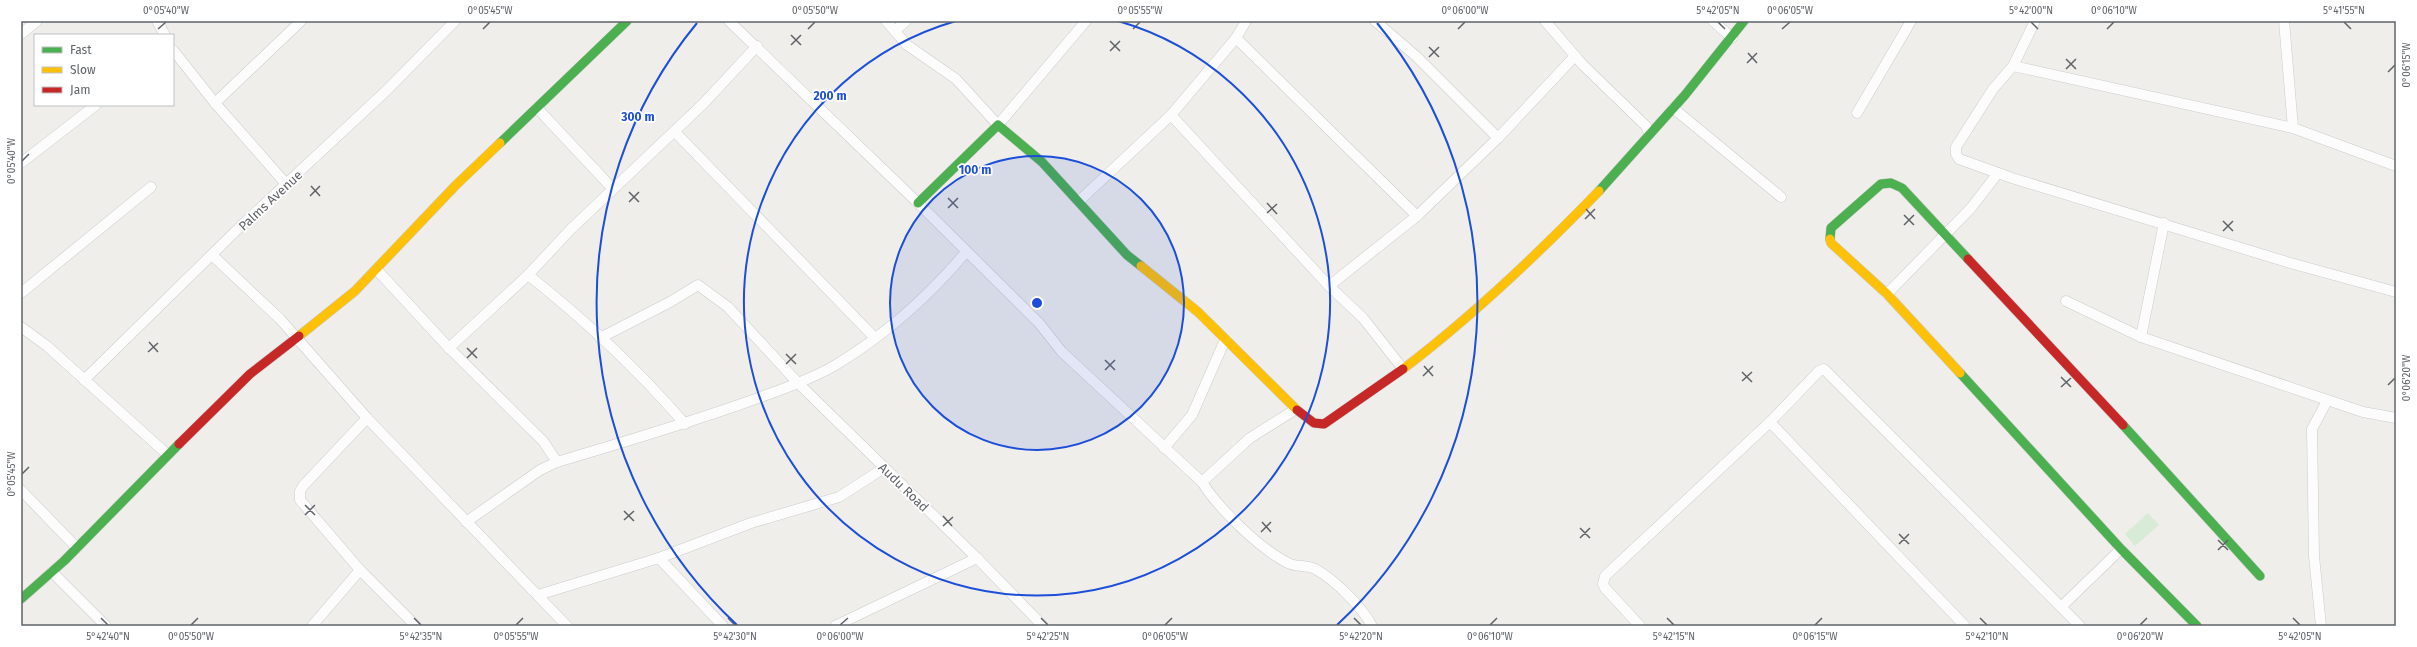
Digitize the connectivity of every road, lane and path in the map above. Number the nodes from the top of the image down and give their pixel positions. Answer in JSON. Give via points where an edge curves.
{"nodes":[{"id":1,"x":37,"y":21,"type":"edge"},
{"id":2,"x":157,"y":21,"type":"edge"},
{"id":3,"x":301,"y":21,"type":"edge"},
{"id":4,"x":455,"y":21,"type":"edge"},
{"id":5,"x":627,"y":21,"type":"edge"},
{"id":6,"x":729,"y":21,"type":"edge"},
{"id":7,"x":886,"y":21,"type":"edge"},
{"id":8,"x":906,"y":21,"type":"edge"},
{"id":9,"x":1086,"y":21,"type":"edge"},
{"id":10,"x":1246,"y":21,"type":"edge"},
{"id":11,"x":1375,"y":21,"type":"edge"},
{"id":12,"x":1545,"y":21,"type":"edge"},
{"id":13,"x":1712,"y":21,"type":"edge"},
{"id":14,"x":1744,"y":21,"type":"edge"},
{"id":15,"x":1911,"y":21,"type":"edge"},
{"id":16,"x":2035,"y":21,"type":"edge"},
{"id":17,"x":2284,"y":21,"type":"edge"},
{"id":18,"x":894,"y":31,"type":"junction"},
{"id":19,"x":21,"y":34,"type":"edge"},
{"id":20,"x":164,"y":34,"type":"edge"},
{"id":21,"x":1236,"y":38,"type":"junction"},
{"id":22,"x":1732,"y":38,"type":"junction"},
{"id":23,"x":756,"y":46,"type":"junction"},
{"id":24,"x":174,"y":51,"type":"edge"},
{"id":25,"x":1575,"y":56,"type":"junction"},
{"id":26,"x":2013,"y":66,"type":"junction"},
{"id":27,"x":215,"y":103,"type":"junction"},
{"id":28,"x":95,"y":106,"type":"edge"},
{"id":29,"x":537,"y":108,"type":"junction"},
{"id":30,"x":1673,"y":108,"type":"junction"},
{"id":31,"x":1857,"y":113,"type":"dead end"},
{"id":32,"x":1171,"y":115,"type":"junction"},
{"id":33,"x":998,"y":125,"type":"junction"},
{"id":34,"x":2293,"y":128,"type":"junction"},
{"id":35,"x":674,"y":131,"type":"junction"},
{"id":36,"x":1649,"y":133,"type":"junction"},
{"id":37,"x":1498,"y":138,"type":"junction"},
{"id":38,"x":21,"y":163,"type":"edge"},
{"id":39,"x":2396,"y":166,"type":"edge"},
{"id":40,"x":1998,"y":173,"type":"junction"},
{"id":41,"x":287,"y":185,"type":"junction"},
{"id":42,"x":151,"y":187,"type":"dead end"},
{"id":43,"x":612,"y":189,"type":"junction"},
{"id":44,"x":1781,"y":197,"type":"dead end"},
{"id":45,"x":1079,"y":201,"type":"junction"},
{"id":46,"x":918,"y":203,"type":"junction"},
{"id":47,"x":1417,"y":216,"type":"junction"},
{"id":48,"x":2164,"y":224,"type":"junction"},
{"id":49,"x":1944,"y":234,"type":"junction"},
{"id":50,"x":966,"y":252,"type":"junction"},
{"id":51,"x":212,"y":254,"type":"junction"},
{"id":52,"x":377,"y":270,"type":"junction"},
{"id":53,"x":528,"y":275,"type":"junction"},
{"id":54,"x":1329,"y":286,"type":"junction"},
{"id":55,"x":2396,"y":292,"type":"edge"},
{"id":56,"x":21,"y":293,"type":"edge"},
{"id":57,"x":1887,"y":294,"type":"junction"},
{"id":58,"x":2066,"y":301,"type":"dead end"},
{"id":59,"x":21,"y":327,"type":"edge"},
{"id":60,"x":2141,"y":337,"type":"junction"},
{"id":61,"x":297,"y":338,"type":"junction"},
{"id":62,"x":600,"y":338,"type":"junction"},
{"id":63,"x":874,"y":338,"type":"junction"},
{"id":64,"x":1225,"y":340,"type":"junction"},
{"id":65,"x":449,"y":348,"type":"junction"},
{"id":66,"x":1403,"y":369,"type":"junction"},
{"id":67,"x":84,"y":380,"type":"junction"},
{"id":68,"x":798,"y":383,"type":"junction"},
{"id":69,"x":2327,"y":401,"type":"junction"},
{"id":70,"x":1296,"y":409,"type":"junction"},
{"id":71,"x":367,"y":418,"type":"junction"},
{"id":72,"x":2396,"y":418,"type":"edge"},
{"id":73,"x":1770,"y":422,"type":"junction"},
{"id":74,"x":685,"y":424,"type":"junction"},
{"id":75,"x":1164,"y":448,"type":"junction"},
{"id":76,"x":168,"y":455,"type":"junction"},
{"id":77,"x":557,"y":462,"type":"junction"},
{"id":78,"x":884,"y":468,"type":"junction"},
{"id":79,"x":1202,"y":482,"type":"junction"},
{"id":80,"x":21,"y":490,"type":"edge"},
{"id":81,"x":466,"y":522,"type":"junction"},
{"id":82,"x":77,"y":548,"type":"junction"},
{"id":83,"x":2121,"y":549,"type":"junction"},
{"id":84,"x":659,"y":558,"type":"junction"},
{"id":85,"x":977,"y":558,"type":"junction"},
{"id":86,"x":360,"y":570,"type":"junction"},
{"id":87,"x":52,"y":572,"type":"junction"},
{"id":88,"x":2260,"y":576,"type":"dead end"},
{"id":89,"x":538,"y":596,"type":"junction"},
{"id":90,"x":21,"y":599,"type":"edge"},
{"id":91,"x":2061,"y":607,"type":"junction"},
{"id":92,"x":106,"y":626,"type":"edge"},
{"id":93,"x":312,"y":626,"type":"edge"},
{"id":94,"x":416,"y":626,"type":"edge"},
{"id":95,"x":567,"y":626,"type":"edge"},
{"id":96,"x":723,"y":626,"type":"edge"},
{"id":97,"x":835,"y":626,"type":"edge"},
{"id":98,"x":1043,"y":626,"type":"edge"},
{"id":99,"x":1372,"y":626,"type":"edge"},
{"id":100,"x":1640,"y":626,"type":"edge"},
{"id":101,"x":1965,"y":626,"type":"edge"},
{"id":102,"x":2080,"y":626,"type":"edge"},
{"id":103,"x":2197,"y":626,"type":"edge"},
{"id":104,"x":2321,"y":626,"type":"edge"}],
"edges":[{"from":1,"to":19,"type":"street"},
{"from":2,"to":20,"type":"street"},
{"from":3,"to":27,"type":"street"},
{"from":4,"to":41,"type":"street","name":"Palms Avenue"},
{"from":5,"to":29,"type":"street"},
{"from":6,"to":23,"type":"street"},
{"from":7,"to":18,"type":"street"},
{"from":8,"to":18,"type":"street"},
{"from":9,"to":33,"type":"street"},
{"from":10,"to":21,"type":"street"},
{"from":11,"to":37,"type":"street","via":[[1416,56]]},
{"from":12,"to":25,"type":"street"},
{"from":13,"to":22,"type":"street"},
{"from":14,"to":22,"type":"street"},
{"from":15,"to":31,"type":"street"},
{"from":16,"to":26,"type":"street"},
{"from":17,"to":34,"type":"street"},
{"from":18,"to":33,"type":"street","via":[[913,50],[956,79]]},
{"from":21,"to":32,"type":"street"},
{"from":21,"to":47,"type":"street"},
{"from":22,"to":30,"type":"street"},
{"from":23,"to":35,"type":"street","via":[[703,104]]},
{"from":23,"to":46,"type":"street"},
{"from":24,"to":27,"type":"street"},
{"from":25,"to":36,"type":"street","via":[[1646,126]]},
{"from":25,"to":37,"type":"street"},
{"from":26,"to":34,"type":"street"},
{"from":26,"to":40,"type":"street","via":[[1993,90],[1956,147],[1959,159]]},
{"from":27,"to":41,"type":"street"},
{"from":28,"to":38,"type":"street"},
{"from":29,"to":43,"type":"street"},
{"from":29,"to":52,"type":"street","via":[[433,208]]},
{"from":30,"to":36,"type":"street"},
{"from":30,"to":44,"type":"street"},
{"from":32,"to":45,"type":"street"},
{"from":32,"to":54,"type":"street"},
{"from":33,"to":45,"type":"street","via":[[1042,162]]},
{"from":33,"to":46,"type":"street"},
{"from":34,"to":39,"type":"street"},
{"from":35,"to":43,"type":"street"},
{"from":35,"to":63,"type":"street"},
{"from":36,"to":66,"type":"street","via":[[1619,171],[1539,253],[1455,329]]},
{"from":37,"to":47,"type":"street"},
{"from":40,"to":48,"type":"street"},
{"from":40,"to":49,"type":"street","via":[[1971,208]]},
{"from":41,"to":51,"type":"street","name":"Palms Avenue"},
{"from":42,"to":56,"type":"street"},
{"from":43,"to":53,"type":"street"},
{"from":45,"to":64,"type":"street","via":[[1127,255],[1198,312]]},
{"from":46,"to":50,"type":"street"},
{"from":47,"to":54,"type":"street"},
{"from":48,"to":55,"type":"street"},
{"from":48,"to":60,"type":"street"},
{"from":49,"to":57,"type":"street"},
{"from":49,"to":57,"type":"street","via":[[1902,188],[1891,183],[1882,184],[1831,228],[1829,236],[1832,243]]},
{"from":49,"to":88,"type":"street","via":[[2180,485]]},
{"from":50,"to":63,"type":"street","via":[[927,296]]},
{"from":50,"to":75,"type":"street","via":[[1039,323],[1062,352]]},
{"from":51,"to":61,"type":"street"},
{"from":51,"to":67,"type":"street","name":"Palms Avenue"},
{"from":52,"to":61,"type":"street"},
{"from":52,"to":65,"type":"street"},
{"from":53,"to":62,"type":"street","via":[[569,308]]},
{"from":53,"to":65,"type":"street"},
{"from":54,"to":66,"type":"street","via":[[1363,318]]},
{"from":57,"to":83,"type":"street"},
{"from":58,"to":60,"type":"street"},
{"from":59,"to":67,"type":"street"},
{"from":60,"to":69,"type":"street"},
{"from":61,"to":71,"type":"street"},
{"from":61,"to":76,"type":"street","via":[[250,374]]},
{"from":62,"to":68,"type":"street","name":"Audu Road","via":[[698,285],[728,307]]},
{"from":62,"to":74,"type":"street"},
{"from":63,"to":68,"type":"street","via":[[834,366]]},
{"from":64,"to":70,"type":"street"},
{"from":64,"to":75,"type":"street","via":[[1192,415]]},
{"from":65,"to":77,"type":"street","via":[[544,441]]},
{"from":66,"to":70,"type":"street","via":[[1324,424],[1314,423]]},
{"from":67,"to":76,"type":"street"},
{"from":68,"to":74,"type":"street"},
{"from":68,"to":78,"type":"street","name":"Audu Road"},
{"from":69,"to":72,"type":"street","via":[[2363,412]]},
{"from":69,"to":104,"type":"street","via":[[2312,429],[2314,556]]},
{"from":70,"to":79,"type":"street","via":[[1250,438]]},
{"from":71,"to":81,"type":"street"},
{"from":71,"to":86,"type":"street","via":[[303,486],[299,496],[306,510]]},
{"from":73,"to":91,"type":"street","via":[[1819,370],[1824,369]]},
{"from":73,"to":100,"type":"street","via":[[1605,576],[1605,588]]},
{"from":73,"to":101,"type":"street"},
{"from":74,"to":77,"type":"street"},
{"from":75,"to":79,"type":"street"},
{"from":76,"to":82,"type":"street"},
{"from":77,"to":81,"type":"street","via":[[540,470]]},
{"from":78,"to":84,"type":"street","via":[[839,496],[751,523]]},
{"from":78,"to":85,"type":"street","name":"Audu Road"},
{"from":79,"to":99,"type":"street","via":[[1213,500],[1267,549],[1289,564],[1305,565],[1317,570],[1362,611]]},
{"from":80,"to":82,"type":"street"},
{"from":81,"to":89,"type":"street"},
{"from":82,"to":87,"type":"street"},
{"from":83,"to":91,"type":"street"},
{"from":83,"to":103,"type":"street"},
{"from":84,"to":89,"type":"street"},
{"from":84,"to":96,"type":"street"},
{"from":85,"to":97,"type":"street"},
{"from":85,"to":98,"type":"street","name":"Audu Road"},
{"from":86,"to":93,"type":"street"},
{"from":86,"to":94,"type":"street"},
{"from":87,"to":90,"type":"street"},
{"from":87,"to":92,"type":"street"},
{"from":89,"to":95,"type":"street"},
{"from":91,"to":102,"type":"street"}]}
